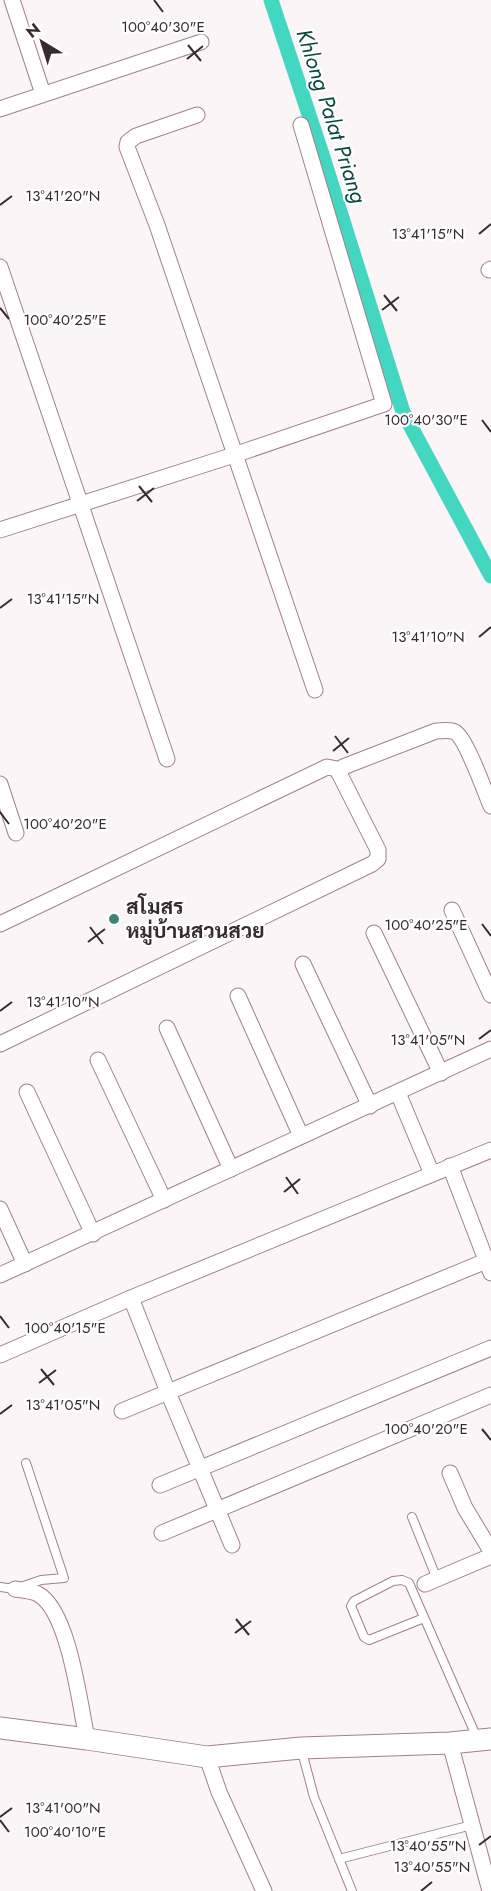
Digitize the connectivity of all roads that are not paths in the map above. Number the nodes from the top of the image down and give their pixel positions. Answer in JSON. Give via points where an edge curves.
{"nodes":[{"id":1,"x":12,"y":0,"type":"edge"},
{"id":2,"x":201,"y":42,"type":"dead end"},
{"id":3,"x":43,"y":94,"type":"junction"},
{"id":4,"x":0,"y":109,"type":"edge"},
{"id":5,"x":197,"y":115,"type":"dead end"},
{"id":6,"x":301,"y":124,"type":"dead end"},
{"id":7,"x":0,"y":267,"type":"edge"},
{"id":8,"x":234,"y":455,"type":"junction"},
{"id":9,"x":80,"y":505,"type":"junction"},
{"id":10,"x":0,"y":530,"type":"edge"},
{"id":11,"x":315,"y":690,"type":"dead end"},
{"id":12,"x":167,"y":759,"type":"dead end"},
{"id":13,"x":339,"y":772,"type":"junction"},
{"id":14,"x":0,"y":784,"type":"edge"},
{"id":15,"x":491,"y":806,"type":"edge"},
{"id":16,"x":16,"y":833,"type":"dead end"},
{"id":17,"x":452,"y":910,"type":"dead end"},
{"id":18,"x":0,"y":924,"type":"edge"},
{"id":19,"x":375,"y":933,"type":"dead end"},
{"id":20,"x":303,"y":964,"type":"dead end"},
{"id":21,"x":491,"y":994,"type":"edge"},
{"id":22,"x":238,"y":996,"type":"dead end"},
{"id":23,"x":167,"y":1028,"type":"dead end"},
{"id":24,"x":0,"y":1044,"type":"edge"},
{"id":25,"x":491,"y":1049,"type":"edge"},
{"id":26,"x":98,"y":1060,"type":"dead end"},
{"id":27,"x":441,"y":1073,"type":"junction"},
{"id":28,"x":27,"y":1092,"type":"dead end"},
{"id":29,"x":398,"y":1093,"type":"junction"},
{"id":30,"x":370,"y":1106,"type":"junction"},
{"id":31,"x":301,"y":1136,"type":"junction"},
{"id":32,"x":491,"y":1150,"type":"edge"},
{"id":33,"x":450,"y":1166,"type":"junction"},
{"id":34,"x":231,"y":1168,"type":"junction"},
{"id":35,"x":432,"y":1174,"type":"junction"},
{"id":36,"x":164,"y":1200,"type":"junction"},
{"id":37,"x":0,"y":1209,"type":"edge"},
{"id":38,"x":93,"y":1234,"type":"junction"},
{"id":39,"x":25,"y":1264,"type":"junction"},
{"id":40,"x":489,"y":1264,"type":"edge"},
{"id":41,"x":0,"y":1275,"type":"edge"},
{"id":42,"x":131,"y":1298,"type":"junction"},
{"id":43,"x":491,"y":1348,"type":"edge"},
{"id":44,"x":0,"y":1355,"type":"edge"},
{"id":45,"x":168,"y":1392,"type":"junction"},
{"id":46,"x":491,"y":1395,"type":"edge"},
{"id":47,"x":122,"y":1412,"type":"dead end"},
{"id":48,"x":26,"y":1464,"type":"dead end"},
{"id":49,"x":200,"y":1469,"type":"junction"},
{"id":50,"x":450,"y":1473,"type":"dead end"},
{"id":51,"x":160,"y":1485,"type":"dead end"},
{"id":52,"x":218,"y":1510,"type":"junction"},
{"id":53,"x":412,"y":1517,"type":"dead end"},
{"id":54,"x":162,"y":1533,"type":"dead end"},
{"id":55,"x":232,"y":1545,"type":"dead end"},
{"id":56,"x":491,"y":1551,"type":"edge"},
{"id":57,"x":491,"y":1556,"type":"edge"},
{"id":58,"x":431,"y":1581,"type":"joint"},
{"id":59,"x":8,"y":1588,"type":"edge"},
{"id":60,"x":424,"y":1618,"type":"junction"},
{"id":61,"x":0,"y":1728,"type":"edge"},
{"id":62,"x":87,"y":1739,"type":"junction"},
{"id":63,"x":485,"y":1740,"type":"edge"},
{"id":64,"x":450,"y":1743,"type":"junction"},
{"id":65,"x":301,"y":1748,"type":"junction"},
{"id":66,"x":207,"y":1757,"type":"junction"},
{"id":67,"x":472,"y":1825,"type":"junction"},
{"id":68,"x":339,"y":1859,"type":"junction"},
{"id":69,"x":264,"y":1891,"type":"edge"},
{"id":70,"x":352,"y":1891,"type":"edge"},
{"id":71,"x":490,"y":1891,"type":"edge"}],
"edges":[{"from":1,"to":3,"type":"street"},
{"from":2,"to":3,"type":"street"},
{"from":3,"to":4,"type":"street"},
{"from":5,"to":8,"type":"street","via":[[136,136],[128,147]]},
{"from":6,"to":8,"type":"street","via":[[384,404]]},
{"from":7,"to":9,"type":"street"},
{"from":8,"to":9,"type":"street"},
{"from":8,"to":11,"type":"street"},
{"from":9,"to":10,"type":"street"},
{"from":9,"to":12,"type":"street"},
{"from":13,"to":15,"type":"street","via":[[436,731],[452,730],[466,746]]},
{"from":13,"to":18,"type":"street","via":[[327,767]]},
{"from":13,"to":24,"type":"street","via":[[378,850],[378,859],[372,864]]},
{"from":14,"to":16,"type":"street"},
{"from":17,"to":21,"type":"street"},
{"from":19,"to":27,"type":"street"},
{"from":20,"to":30,"type":"street"},
{"from":22,"to":31,"type":"street"},
{"from":23,"to":34,"type":"street"},
{"from":25,"to":27,"type":"street"},
{"from":26,"to":36,"type":"street"},
{"from":27,"to":29,"type":"street"},
{"from":28,"to":38,"type":"street"},
{"from":29,"to":30,"type":"street"},
{"from":29,"to":35,"type":"street"},
{"from":30,"to":31,"type":"street"},
{"from":31,"to":34,"type":"street"},
{"from":32,"to":33,"type":"street"},
{"from":33,"to":35,"type":"street"},
{"from":33,"to":40,"type":"street"},
{"from":34,"to":36,"type":"street"},
{"from":35,"to":42,"type":"street"},
{"from":36,"to":38,"type":"street"},
{"from":37,"to":39,"type":"street"},
{"from":38,"to":39,"type":"street"},
{"from":39,"to":41,"type":"street"},
{"from":40,"to":45,"type":"street"},
{"from":42,"to":44,"type":"street"},
{"from":42,"to":45,"type":"street"},
{"from":43,"to":49,"type":"street"},
{"from":45,"to":47,"type":"street"},
{"from":45,"to":49,"type":"street"},
{"from":46,"to":52,"type":"street"},
{"from":48,"to":59,"type":"lane","via":[[64,1578]]},
{"from":49,"to":51,"type":"street"},
{"from":49,"to":52,"type":"street"},
{"from":50,"to":56,"type":"street","via":[[465,1508]]},
{"from":52,"to":54,"type":"street"},
{"from":52,"to":55,"type":"street"},
{"from":53,"to":58,"type":"lane"},
{"from":57,"to":58,"type":"street"},
{"from":59,"to":62,"type":"street","via":[[38,1594],[52,1607],[67,1641]]},
{"from":60,"to":60,"type":"lane","via":[[369,1640],[364,1637],[351,1606],[393,1581],[402,1580],[409,1583]]},
{"from":60,"to":63,"type":"lane"},
{"from":61,"to":62,"type":"main road"},
{"from":62,"to":66,"type":"main road"},
{"from":63,"to":64,"type":"main road"},
{"from":64,"to":65,"type":"main road"},
{"from":64,"to":67,"type":"street"},
{"from":65,"to":66,"type":"main road"},
{"from":65,"to":68,"type":"lane","via":[[314,1797]]},
{"from":66,"to":69,"type":"street"},
{"from":67,"to":68,"type":"lane"},
{"from":67,"to":71,"type":"street"},
{"from":68,"to":70,"type":"lane"}]}
